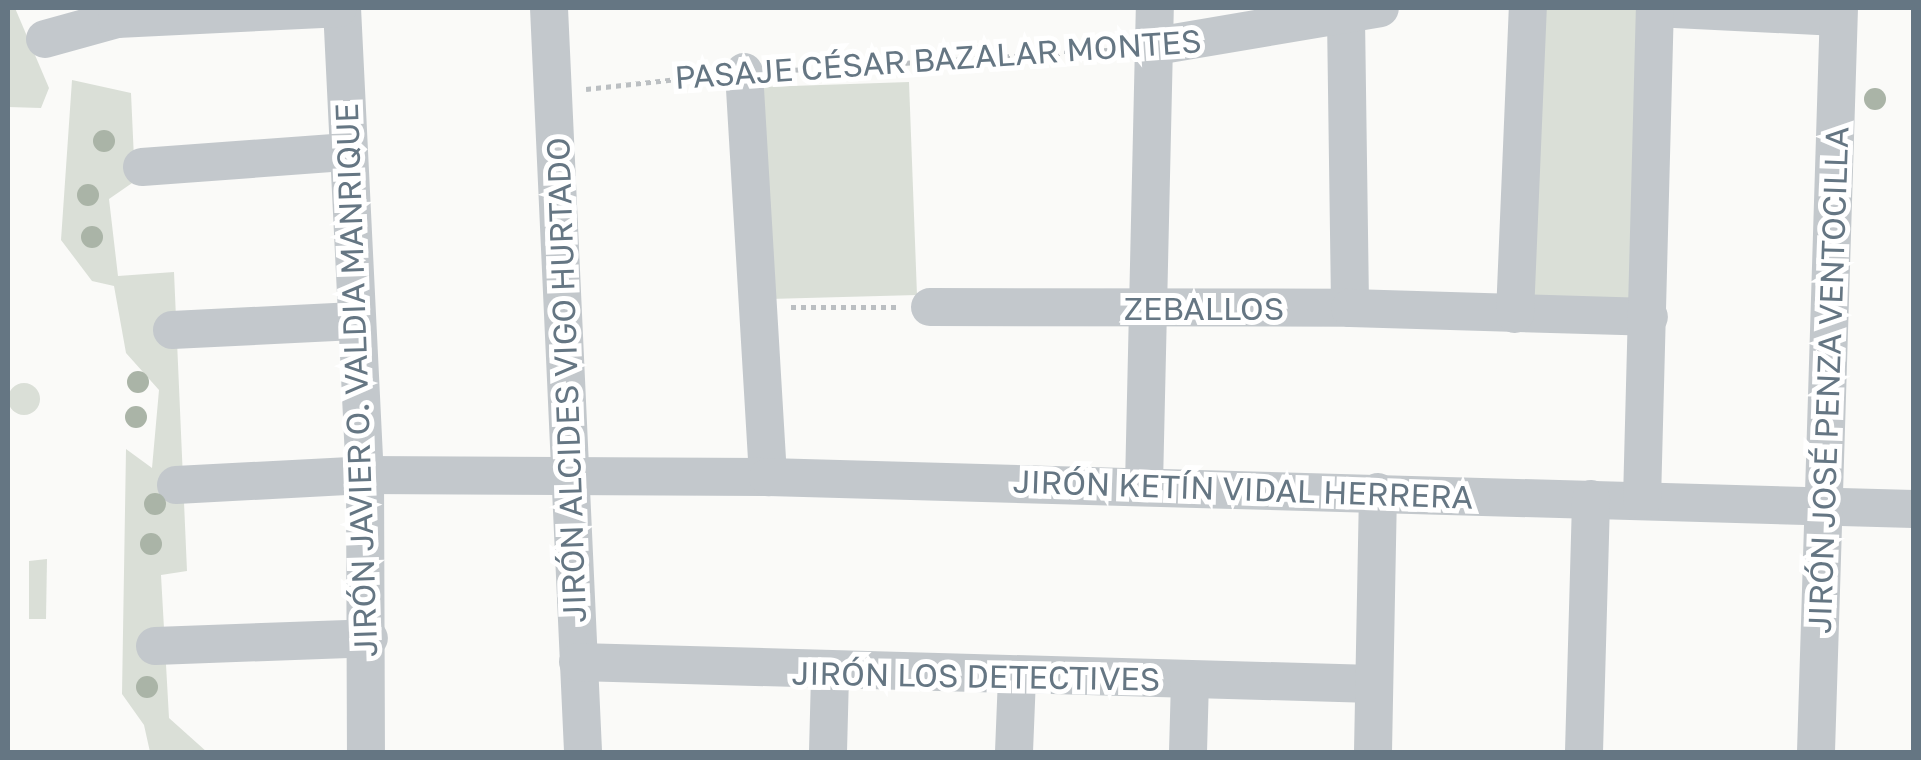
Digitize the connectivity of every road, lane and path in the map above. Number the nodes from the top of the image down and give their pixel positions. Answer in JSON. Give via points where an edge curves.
{"nodes":[{"id":1,"x":340,"y":8,"type":"edge"},
{"id":2,"x":549,"y":8,"type":"edge"},
{"id":3,"x":1155,"y":8,"type":"edge"},
{"id":4,"x":1528,"y":8,"type":"edge"},
{"id":5,"x":1655,"y":8,"type":"edge"},
{"id":6,"x":1839,"y":12,"type":"edge"},
{"id":7,"x":1363,"y":13,"type":"edge"},
{"id":8,"x":45,"y":39,"type":"dead end"},
{"id":9,"x":1156,"y":46,"type":"junction"},
{"id":10,"x":744,"y":72,"type":"junction"},
{"id":11,"x":554,"y":92,"type":"junction"},
{"id":12,"x":347,"y":152,"type":"junction"},
{"id":13,"x":142,"y":167,"type":"dead end"},
{"id":14,"x":930,"y":307,"type":"joint"},
{"id":15,"x":758,"y":308,"type":"junction"},
{"id":16,"x":1149,"y":308,"type":"junction"},
{"id":17,"x":1350,"y":308,"type":"junction"},
{"id":18,"x":1515,"y":314,"type":"junction"},
{"id":19,"x":1649,"y":318,"type":"junction"},
{"id":20,"x":355,"y":321,"type":"junction"},
{"id":21,"x":172,"y":330,"type":"dead end"},
{"id":22,"x":365,"y":475,"type":"junction"},
{"id":23,"x":768,"y":477,"type":"junction"},
{"id":24,"x":572,"y":478,"type":"junction"},
{"id":25,"x":176,"y":485,"type":"dead end"},
{"id":26,"x":1144,"y":485,"type":"junction"},
{"id":27,"x":1378,"y":492,"type":"junction"},
{"id":28,"x":1592,"y":499,"type":"junction"},
{"id":29,"x":1642,"y":500,"type":"junction"},
{"id":30,"x":1826,"y":506,"type":"junction"},
{"id":31,"x":1914,"y":509,"type":"edge"},
{"id":32,"x":369,"y":638,"type":"junction"},
{"id":33,"x":155,"y":646,"type":"dead end"},
{"id":34,"x":578,"y":662,"type":"junction"},
{"id":35,"x":830,"y":673,"type":"junction"},
{"id":36,"x":1017,"y":677,"type":"junction"},
{"id":37,"x":1190,"y":681,"type":"junction"},
{"id":38,"x":1374,"y":684,"type":"junction"},
{"id":39,"x":366,"y":752,"type":"edge"},
{"id":40,"x":583,"y":752,"type":"edge"},
{"id":41,"x":828,"y":752,"type":"edge"},
{"id":42,"x":1014,"y":752,"type":"edge"},
{"id":43,"x":1188,"y":752,"type":"edge"},
{"id":44,"x":1372,"y":752,"type":"edge"},
{"id":45,"x":1584,"y":752,"type":"edge"},
{"id":46,"x":1816,"y":752,"type":"edge"}],
"edges":[{"from":1,"to":8,"type":"street","via":[[116,20]]},
{"from":1,"to":12,"type":"street","name":"JIRÓN JAVIER O. VALDIA MANRIQUE"},
{"from":2,"to":11,"type":"street","name":"JIRÓN ALCIDES VIGO HURTADO"},
{"from":3,"to":9,"type":"street"},
{"from":4,"to":18,"type":"street"},
{"from":5,"to":6,"type":"street"},
{"from":5,"to":19,"type":"street"},
{"from":6,"to":30,"type":"street","name":"JIRÓN JOSÉ PENZA VENTOCILLA"},
{"from":7,"to":9,"type":"street","name":"PASAJE CÉSAR BAZALAR MONTES"},
{"from":7,"to":17,"type":"street"},
{"from":9,"to":10,"type":"path","name":"PASAJE CÉSAR BAZALAR MONTES"},
{"from":9,"to":16,"type":"street"},
{"from":10,"to":11,"type":"path","name":"PASAJE CÉSAR BAZALAR MONTES"},
{"from":10,"to":15,"type":"street"},
{"from":11,"to":24,"type":"street","name":"JIRÓN ALCIDES VIGO HURTADO"},
{"from":12,"to":13,"type":"street"},
{"from":12,"to":20,"type":"street","name":"JIRÓN JAVIER O. VALDIA MANRIQUE"},
{"from":14,"to":15,"type":"path"},
{"from":14,"to":16,"type":"street","name":"ZEBALLOS"},
{"from":15,"to":23,"type":"street"},
{"from":16,"to":17,"type":"street","name":"ZEBALLOS"},
{"from":16,"to":26,"type":"street"},
{"from":17,"to":18,"type":"street","name":"ZEBALLOS"},
{"from":18,"to":19,"type":"street","name":"ZEBALLOS"},
{"from":19,"to":29,"type":"street"},
{"from":20,"to":21,"type":"street"},
{"from":20,"to":22,"type":"street","name":"JIRÓN JAVIER O. VALDIA MANRIQUE"},
{"from":22,"to":24,"type":"street","name":"JIRÓN KETÍN VIDAL HERRERA"},
{"from":22,"to":25,"type":"street","name":"JIRÓN KETÍN VIDAL HERRERA"},
{"from":22,"to":32,"type":"street","name":"JIRÓN JAVIER O. VALDIA MANRIQUE"},
{"from":23,"to":24,"type":"street","name":"JIRÓN KETÍN VIDAL HERRERA"},
{"from":23,"to":26,"type":"street","name":"JIRÓN KETÍN VIDAL HERRERA"},
{"from":24,"to":34,"type":"street","name":"JIRÓN ALCIDES VIGO HURTADO"},
{"from":26,"to":27,"type":"street","name":"JIRÓN KETÍN VIDAL HERRERA"},
{"from":27,"to":28,"type":"street","name":"JIRÓN KETÍN VIDAL HERRERA"},
{"from":27,"to":38,"type":"street"},
{"from":28,"to":29,"type":"street","name":"JIRÓN KETÍN VIDAL HERRERA"},
{"from":28,"to":45,"type":"street"},
{"from":29,"to":30,"type":"street","name":"JIRÓN KETÍN VIDAL HERRERA"},
{"from":30,"to":31,"type":"street","name":"JIRÓN KETÍN VIDAL HERRERA"},
{"from":30,"to":46,"type":"street","name":"JIRÓN JOSÉ PENZA VENTOCILLA"},
{"from":32,"to":33,"type":"street"},
{"from":32,"to":39,"type":"street","name":"JIRÓN JAVIER O. VALDIA MANRIQUE"},
{"from":34,"to":35,"type":"street","name":"JIRÓN LOS DETECTIVES"},
{"from":34,"to":40,"type":"street","name":"JIRÓN ALCIDES VIGO HURTADO"},
{"from":35,"to":36,"type":"street","name":"JIRÓN LOS DETECTIVES"},
{"from":35,"to":41,"type":"street"},
{"from":36,"to":37,"type":"street","name":"JIRÓN LOS DETECTIVES"},
{"from":36,"to":42,"type":"street"},
{"from":37,"to":38,"type":"street","name":"JIRÓN LOS DETECTIVES"},
{"from":37,"to":43,"type":"street"},
{"from":38,"to":44,"type":"street"}]}
